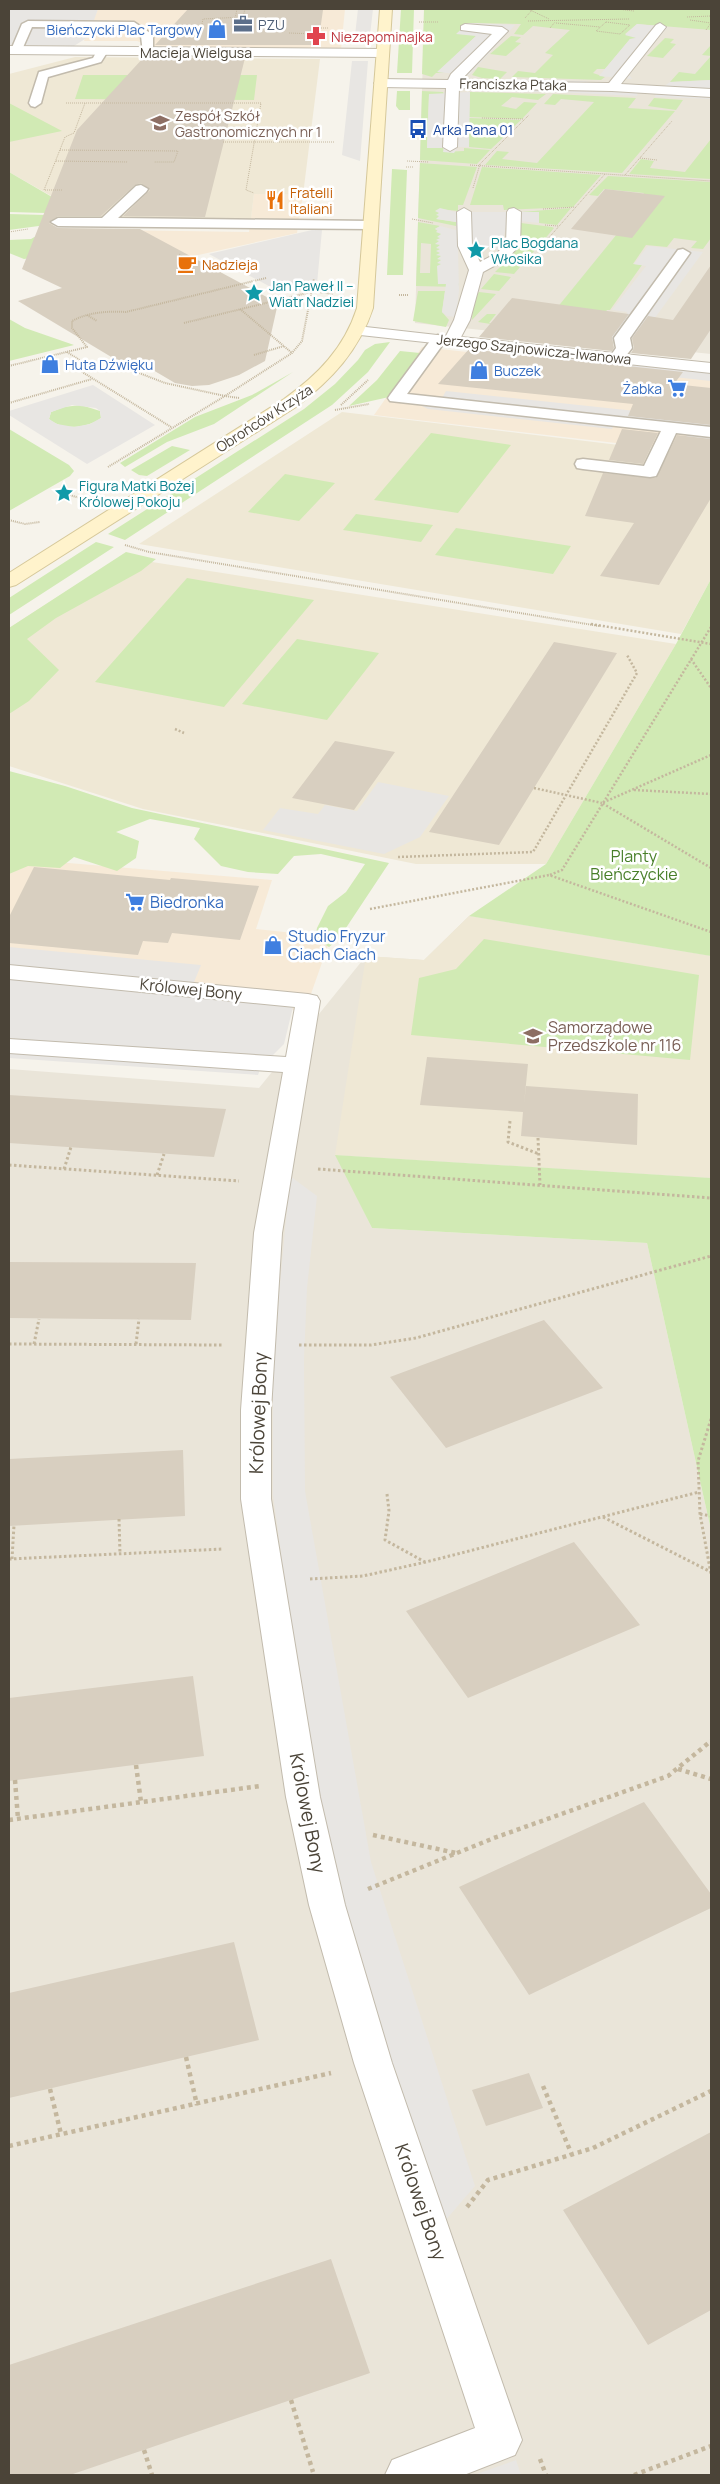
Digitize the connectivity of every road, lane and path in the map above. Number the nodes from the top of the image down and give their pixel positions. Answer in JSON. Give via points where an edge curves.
{"nodes":[{"id":1,"x":237,"y":9,"type":"edge"},
{"id":2,"x":246,"y":9,"type":"edge"},
{"id":3,"x":386,"y":9,"type":"edge"},
{"id":4,"x":528,"y":9,"type":"edge"},
{"id":5,"x":532,"y":10,"type":"edge"},
{"id":6,"x":711,"y":16,"type":"edge"},
{"id":7,"x":686,"y":17,"type":"dead end"},
{"id":8,"x":637,"y":18,"type":"dead end"},
{"id":9,"x":135,"y":21,"type":"joint"},
{"id":10,"x":552,"y":21,"type":"junction"},
{"id":11,"x":556,"y":23,"type":"junction"},
{"id":12,"x":711,"y":23,"type":"edge"},
{"id":13,"x":601,"y":27,"type":"junction"},
{"id":14,"x":328,"y":28,"type":"dead end"},
{"id":15,"x":466,"y":28,"type":"dead end"},
{"id":16,"x":550,"y":28,"type":"dead end"},
{"id":17,"x":660,"y":28,"type":"dead end"},
{"id":18,"x":706,"y":30,"type":"dead end"},
{"id":19,"x":289,"y":33,"type":"dead end"},
{"id":20,"x":13,"y":50,"type":"edge"},
{"id":21,"x":102,"y":51,"type":"junction"},
{"id":22,"x":147,"y":51,"type":"junction"},
{"id":23,"x":383,"y":53,"type":"junction"},
{"id":24,"x":380,"y":83,"type":"junction"},
{"id":25,"x":453,"y":83,"type":"junction"},
{"id":26,"x":711,"y":84,"type":"edge"},
{"id":27,"x":612,"y":87,"type":"junction"},
{"id":28,"x":645,"y":88,"type":"junction"},
{"id":29,"x":711,"y":93,"type":"edge"},
{"id":30,"x":35,"y":103,"type":"joint"},
{"id":31,"x":85,"y":103,"type":"junction"},
{"id":32,"x":531,"y":113,"type":"dead end"},
{"id":33,"x":481,"y":118,"type":"dead end"},
{"id":34,"x":524,"y":119,"type":"junction"},
{"id":35,"x":672,"y":120,"type":"dead end"},
{"id":36,"x":482,"y":132,"type":"dead end"},
{"id":37,"x":509,"y":134,"type":"junction"},
{"id":38,"x":223,"y":142,"type":"dead end"},
{"id":39,"x":254,"y":142,"type":"junction"},
{"id":40,"x":335,"y":142,"type":"dead end"},
{"id":41,"x":450,"y":147,"type":"dead end"},
{"id":42,"x":60,"y":150,"type":"junction"},
{"id":43,"x":640,"y":158,"type":"junction"},
{"id":44,"x":657,"y":160,"type":"dead end"},
{"id":45,"x":56,"y":161,"type":"junction"},
{"id":46,"x":135,"y":162,"type":"dead end"},
{"id":47,"x":154,"y":162,"type":"dead end"},
{"id":48,"x":414,"y":162,"type":"dead end"},
{"id":49,"x":433,"y":163,"type":"dead end"},
{"id":50,"x":470,"y":165,"type":"dead end"},
{"id":51,"x":479,"y":166,"type":"junction"},
{"id":52,"x":605,"y":174,"type":"junction"},
{"id":53,"x":624,"y":175,"type":"junction"},
{"id":54,"x":711,"y":181,"type":"edge"},
{"id":55,"x":596,"y":185,"type":"dead end"},
{"id":56,"x":141,"y":189,"type":"dead end"},
{"id":57,"x":63,"y":190,"type":"dead end"},
{"id":58,"x":254,"y":193,"type":"dead end"},
{"id":59,"x":464,"y":212,"type":"dead end"},
{"id":60,"x":514,"y":212,"type":"dead end"},
{"id":61,"x":58,"y":222,"type":"dead end"},
{"id":62,"x":106,"y":222,"type":"junction"},
{"id":63,"x":370,"y":225,"type":"junction"},
{"id":64,"x":683,"y":253,"type":"dead end"},
{"id":65,"x":476,"y":270,"type":"junction"},
{"id":66,"x":266,"y":278,"type":"dead end"},
{"id":67,"x":314,"y":279,"type":"dead end"},
{"id":68,"x":283,"y":287,"type":"dead end"},
{"id":69,"x":311,"y":292,"type":"junction"},
{"id":70,"x":333,"y":294,"type":"dead end"},
{"id":71,"x":240,"y":308,"type":"junction"},
{"id":72,"x":86,"y":315,"type":"junction"},
{"id":73,"x":97,"y":321,"type":"dead end"},
{"id":74,"x":184,"y":323,"type":"dead end"},
{"id":75,"x":357,"y":331,"type":"junction"},
{"id":76,"x":444,"y":340,"type":"junction"},
{"id":77,"x":91,"y":346,"type":"dead end"},
{"id":78,"x":284,"y":346,"type":"junction"},
{"id":79,"x":87,"y":347,"type":"junction"},
{"id":80,"x":66,"y":352,"type":"junction"},
{"id":81,"x":292,"y":353,"type":"junction"},
{"id":82,"x":254,"y":355,"type":"dead end"},
{"id":83,"x":617,"y":358,"type":"junction"},
{"id":84,"x":128,"y":360,"type":"dead end"},
{"id":85,"x":9,"y":366,"type":"edge"},
{"id":86,"x":90,"y":367,"type":"junction"},
{"id":87,"x":711,"y":368,"type":"edge"},
{"id":88,"x":125,"y":369,"type":"junction"},
{"id":89,"x":93,"y":378,"type":"junction"},
{"id":90,"x":225,"y":396,"type":"junction"},
{"id":91,"x":239,"y":398,"type":"dead end"},
{"id":92,"x":9,"y":403,"type":"edge"},
{"id":93,"x":171,"y":427,"type":"junction"},
{"id":94,"x":671,"y":427,"type":"junction"},
{"id":95,"x":711,"y":432,"type":"edge"},
{"id":96,"x":583,"y":464,"type":"dead end"},
{"id":97,"x":108,"y":467,"type":"dead end"},
{"id":98,"x":66,"y":494,"type":"dead end"},
{"id":99,"x":81,"y":498,"type":"dead end"},
{"id":100,"x":9,"y":520,"type":"edge"},
{"id":101,"x":41,"y":522,"type":"dead end"},
{"id":102,"x":128,"y":546,"type":"dead end"},
{"id":103,"x":9,"y":581,"type":"edge"},
{"id":104,"x":711,"y":627,"type":"edge"},
{"id":105,"x":700,"y":643,"type":"junction"},
{"id":106,"x":711,"y":644,"type":"edge"},
{"id":107,"x":626,"y":655,"type":"dead end"},
{"id":108,"x":691,"y":659,"type":"junction"},
{"id":109,"x":711,"y":688,"type":"edge"},
{"id":110,"x":175,"y":729,"type":"dead end"},
{"id":111,"x":184,"y":733,"type":"dead end"},
{"id":112,"x":711,"y":755,"type":"edge"},
{"id":113,"x":534,"y":788,"type":"dead end"},
{"id":114,"x":632,"y":790,"type":"junction"},
{"id":115,"x":711,"y":794,"type":"edge"},
{"id":116,"x":566,"y":795,"type":"junction"},
{"id":117,"x":602,"y":803,"type":"junction"},
{"id":118,"x":398,"y":857,"type":"dead end"},
{"id":119,"x":711,"y":868,"type":"edge"},
{"id":120,"x":549,"y":875,"type":"junction"},
{"id":121,"x":370,"y":909,"type":"dead end"},
{"id":122,"x":711,"y":932,"type":"edge"},
{"id":123,"x":9,"y":972,"type":"edge"},
{"id":124,"x":9,"y":1046,"type":"edge"},
{"id":125,"x":298,"y":1065,"type":"junction"},
{"id":126,"x":510,"y":1121,"type":"dead end"},
{"id":127,"x":538,"y":1138,"type":"dead end"},
{"id":128,"x":71,"y":1147,"type":"dead end"},
{"id":129,"x":164,"y":1154,"type":"dead end"},
{"id":130,"x":539,"y":1154,"type":"junction"},
{"id":131,"x":9,"y":1165,"type":"edge"},
{"id":132,"x":64,"y":1168,"type":"junction"},
{"id":133,"x":279,"y":1174,"type":"junction"},
{"id":134,"x":157,"y":1175,"type":"junction"},
{"id":135,"x":540,"y":1185,"type":"junction"},
{"id":136,"x":711,"y":1198,"type":"edge"},
{"id":137,"x":711,"y":1256,"type":"edge"},
{"id":138,"x":39,"y":1319,"type":"dead end"},
{"id":139,"x":139,"y":1319,"type":"dead end"},
{"id":140,"x":9,"y":1344,"type":"edge"},
{"id":141,"x":34,"y":1344,"type":"junction"},
{"id":142,"x":136,"y":1344,"type":"junction"},
{"id":143,"x":260,"y":1345,"type":"junction"},
{"id":144,"x":711,"y":1419,"type":"edge"},
{"id":145,"x":698,"y":1492,"type":"junction"},
{"id":146,"x":387,"y":1494,"type":"dead end"},
{"id":147,"x":700,"y":1514,"type":"junction"},
{"id":148,"x":711,"y":1516,"type":"edge"},
{"id":149,"x":602,"y":1517,"type":"junction"},
{"id":150,"x":119,"y":1519,"type":"dead end"},
{"id":151,"x":14,"y":1525,"type":"dead end"},
{"id":152,"x":264,"y":1547,"type":"junction"},
{"id":153,"x":120,"y":1554,"type":"junction"},
{"id":154,"x":10,"y":1559,"type":"edge"},
{"id":155,"x":426,"y":1562,"type":"junction"},
{"id":156,"x":710,"y":1573,"type":"edge"},
{"id":157,"x":269,"y":1582,"type":"junction"},
{"id":158,"x":711,"y":1741,"type":"edge"},
{"id":159,"x":136,"y":1765,"type":"dead end"},
{"id":160,"x":678,"y":1769,"type":"junction"},
{"id":161,"x":711,"y":1779,"type":"edge"},
{"id":162,"x":15,"y":1780,"type":"dead end"},
{"id":163,"x":300,"y":1781,"type":"junction"},
{"id":164,"x":141,"y":1802,"type":"junction"},
{"id":165,"x":18,"y":1819,"type":"junction"},
{"id":166,"x":9,"y":1820,"type":"edge"},
{"id":167,"x":374,"y":1834,"type":"dead end"},
{"id":168,"x":456,"y":1853,"type":"junction"},
{"id":169,"x":327,"y":1905,"type":"junction"},
{"id":170,"x":186,"y":2057,"type":"dead end"},
{"id":171,"x":373,"y":2063,"type":"junction"},
{"id":172,"x":543,"y":2086,"type":"dead end"},
{"id":173,"x":50,"y":2089,"type":"dead end"},
{"id":174,"x":711,"y":2091,"type":"edge"},
{"id":175,"x":197,"y":2105,"type":"junction"},
{"id":176,"x":61,"y":2134,"type":"junction"},
{"id":177,"x":9,"y":2146,"type":"edge"},
{"id":178,"x":572,"y":2155,"type":"junction"},
{"id":179,"x":432,"y":2234,"type":"junction"},
{"id":180,"x":291,"y":2400,"type":"dead end"},
{"id":181,"x":711,"y":2446,"type":"edge"},
{"id":182,"x":144,"y":2450,"type":"dead end"},
{"id":183,"x":313,"y":2472,"type":"dead end"},
{"id":184,"x":152,"y":2475,"type":"edge"},
{"id":185,"x":407,"y":2475,"type":"edge"},
{"id":186,"x":634,"y":2475,"type":"edge"}],
"edges":[{"from":1,"to":2,"type":"path","via":[[235,18],[244,17]]},
{"from":3,"to":23,"type":"street","name":"Obrońców Krzyża"},
{"from":4,"to":5,"type":"path"},
{"from":5,"to":10,"type":"path"},
{"from":5,"to":10,"type":"path","via":[[522,21]]},
{"from":6,"to":7,"type":"path"},
{"from":8,"to":10,"type":"path"},
{"from":9,"to":20,"type":"lane","via":[[28,24]]},
{"from":9,"to":22,"type":"lane","via":[[147,35]]},
{"from":10,"to":11,"type":"path"},
{"from":11,"to":13,"type":"path"},
{"from":11,"to":16,"type":"path"},
{"from":12,"to":18,"type":"path"},
{"from":13,"to":13,"type":"path","via":[[596,32],[620,34],[630,25],[606,22]]},
{"from":14,"to":19,"type":"path","bridge":true,"via":[[316,28],[316,34]]},
{"from":15,"to":25,"type":"street","via":[[502,31],[456,76]]},
{"from":17,"to":27,"type":"street"},
{"from":20,"to":21,"type":"street","name":"Macieja Wielgusa"},
{"from":21,"to":22,"type":"street","name":"Macieja Wielgusa"},
{"from":21,"to":30,"type":"lane","via":[[97,60],[43,75]]},
{"from":22,"to":23,"type":"street","name":"Macieja Wielgusa"},
{"from":23,"to":24,"type":"street","name":"Obrońców Krzyża"},
{"from":24,"to":25,"type":"street","name":"Franciszka Ptaka"},
{"from":24,"to":63,"type":"street","name":"Obrońców Krzyża"},
{"from":25,"to":27,"type":"street","name":"Franciszka Ptaka"},
{"from":25,"to":41,"type":"street"},
{"from":26,"to":28,"type":"street","name":"Franciszka Ptaka"},
{"from":27,"to":28,"type":"street","name":"Franciszka Ptaka"},
{"from":28,"to":29,"type":"street","name":"Franciszka Ptaka"},
{"from":30,"to":31,"type":"path"},
{"from":31,"to":39,"type":"path","via":[[261,103]]},
{"from":31,"to":42,"type":"path","via":[[74,132],[65,138]]},
{"from":32,"to":34,"type":"path"},
{"from":33,"to":34,"type":"path"},
{"from":34,"to":37,"type":"path"},
{"from":35,"to":43,"type":"path"},
{"from":36,"to":37,"type":"path"},
{"from":37,"to":51,"type":"path"},
{"from":38,"to":39,"type":"path"},
{"from":39,"to":40,"type":"path"},
{"from":39,"to":58,"type":"path","via":[[246,190]]},
{"from":42,"to":45,"type":"path"},
{"from":42,"to":47,"type":"path","via":[[178,151],[174,162]]},
{"from":43,"to":44,"type":"path"},
{"from":43,"to":53,"type":"path"},
{"from":45,"to":46,"type":"path"},
{"from":45,"to":57,"type":"path","via":[[44,190]]},
{"from":48,"to":49,"type":"path"},
{"from":50,"to":51,"type":"path"},
{"from":51,"to":52,"type":"path"},
{"from":52,"to":53,"type":"path"},
{"from":52,"to":55,"type":"path"},
{"from":53,"to":54,"type":"path"},
{"from":56,"to":62,"type":"lane"},
{"from":59,"to":65,"type":"street","via":[[465,246]]},
{"from":60,"to":65,"type":"street","via":[[511,248]]},
{"from":61,"to":62,"type":"lane"},
{"from":62,"to":63,"type":"lane"},
{"from":63,"to":75,"type":"street","name":"Obrońców Krzyża","via":[[365,308]]},
{"from":64,"to":83,"type":"lane","via":[[622,338],[624,348]]},
{"from":65,"to":76,"type":"street","via":[[462,320]]},
{"from":66,"to":72,"type":"path","via":[[126,312],[103,311]]},
{"from":67,"to":69,"type":"path"},
{"from":68,"to":69,"type":"path"},
{"from":69,"to":70,"type":"path"},
{"from":69,"to":71,"type":"path"},
{"from":69,"to":81,"type":"path","via":[[302,341]]},
{"from":71,"to":74,"type":"path"},
{"from":71,"to":78,"type":"path"},
{"from":72,"to":73,"type":"path"},
{"from":72,"to":79,"type":"path","via":[[72,321],[72,328]]},
{"from":75,"to":76,"type":"street","name":"Jerzego Szajnowicza-Iwanowa"},
{"from":75,"to":103,"type":"street","name":"Obrońców Krzyża","via":[[330,369],[310,389]]},
{"from":76,"to":83,"type":"street","name":"Jerzego Szajnowicza-Iwanowa"},
{"from":76,"to":94,"type":"lane","via":[[396,398]]},
{"from":77,"to":79,"type":"path"},
{"from":78,"to":81,"type":"path"},
{"from":78,"to":82,"type":"path"},
{"from":79,"to":80,"type":"path"},
{"from":80,"to":85,"type":"path"},
{"from":80,"to":86,"type":"path"},
{"from":81,"to":90,"type":"path"},
{"from":83,"to":87,"type":"street","name":"Jerzego Szajnowicza-Iwanowa"},
{"from":84,"to":88,"type":"path","via":[[137,366]]},
{"from":86,"to":88,"type":"path","via":[[108,361]]},
{"from":86,"to":89,"type":"path","via":[[79,370]]},
{"from":88,"to":90,"type":"path","via":[[144,378]]},
{"from":89,"to":92,"type":"path"},
{"from":89,"to":93,"type":"path"},
{"from":90,"to":91,"type":"path"},
{"from":90,"to":93,"type":"path"},
{"from":93,"to":97,"type":"path"},
{"from":94,"to":95,"type":"lane"},
{"from":94,"to":96,"type":"lane","via":[[650,472]]},
{"from":98,"to":99,"type":"path"},
{"from":100,"to":101,"type":"path","via":[[25,524]]},
{"from":102,"to":105,"type":"path"},
{"from":104,"to":105,"type":"path"},
{"from":105,"to":106,"type":"path"},
{"from":105,"to":108,"type":"path"},
{"from":107,"to":116,"type":"path","via":[[637,673]]},
{"from":108,"to":109,"type":"path"},
{"from":108,"to":117,"type":"path"},
{"from":110,"to":111,"type":"path"},
{"from":112,"to":114,"type":"path"},
{"from":113,"to":116,"type":"path"},
{"from":114,"to":115,"type":"path"},
{"from":114,"to":117,"type":"path"},
{"from":116,"to":117,"type":"path"},
{"from":116,"to":118,"type":"path","via":[[533,852]]},
{"from":117,"to":119,"type":"path"},
{"from":117,"to":120,"type":"path","via":[[562,870]]},
{"from":120,"to":121,"type":"path"},
{"from":120,"to":122,"type":"path"},
{"from":123,"to":125,"type":"street","name":"Królowej Bony","via":[[308,1001]]},
{"from":124,"to":125,"type":"street"},
{"from":125,"to":133,"type":"street","name":"Królowej Bony"},
{"from":126,"to":130,"type":"path","via":[[508,1142]]},
{"from":127,"to":130,"type":"path"},
{"from":128,"to":132,"type":"path"},
{"from":129,"to":134,"type":"path"},
{"from":130,"to":135,"type":"path"},
{"from":131,"to":132,"type":"path"},
{"from":132,"to":134,"type":"path"},
{"from":133,"to":134,"type":"path"},
{"from":133,"to":135,"type":"path"},
{"from":133,"to":143,"type":"street","name":"Królowej Bony","via":[[268,1233]]},
{"from":135,"to":136,"type":"path"},
{"from":137,"to":143,"type":"path","via":[[416,1338],[371,1345]]},
{"from":138,"to":141,"type":"path"},
{"from":139,"to":142,"type":"path"},
{"from":140,"to":141,"type":"path"},
{"from":141,"to":142,"type":"path"},
{"from":142,"to":143,"type":"path"},
{"from":143,"to":152,"type":"street","name":"Królowej Bony","via":[[256,1499]]},
{"from":144,"to":145,"type":"path","via":[[698,1460]]},
{"from":145,"to":147,"type":"path"},
{"from":145,"to":149,"type":"path"},
{"from":146,"to":155,"type":"path","via":[[389,1511],[385,1540]]},
{"from":147,"to":148,"type":"path"},
{"from":147,"to":156,"type":"path"},
{"from":149,"to":155,"type":"path"},
{"from":149,"to":156,"type":"path"},
{"from":150,"to":153,"type":"path"},
{"from":151,"to":154,"type":"path"},
{"from":152,"to":153,"type":"path"},
{"from":152,"to":157,"type":"street","name":"Królowej Bony"},
{"from":153,"to":154,"type":"path"},
{"from":155,"to":157,"type":"path","via":[[363,1576]]},
{"from":157,"to":163,"type":"street","name":"Królowej Bony"},
{"from":158,"to":160,"type":"path"},
{"from":159,"to":164,"type":"path"},
{"from":160,"to":161,"type":"path"},
{"from":160,"to":168,"type":"path","via":[[668,1776]]},
{"from":162,"to":165,"type":"path"},
{"from":163,"to":164,"type":"path"},
{"from":163,"to":169,"type":"street","name":"Królowej Bony"},
{"from":164,"to":165,"type":"path"},
{"from":165,"to":166,"type":"path"},
{"from":167,"to":168,"type":"path"},
{"from":168,"to":169,"type":"path"},
{"from":169,"to":171,"type":"street","name":"Królowej Bony"},
{"from":170,"to":175,"type":"path"},
{"from":171,"to":175,"type":"path"},
{"from":171,"to":179,"type":"street","name":"Królowej Bony"},
{"from":172,"to":178,"type":"path"},
{"from":173,"to":176,"type":"path"},
{"from":174,"to":178,"type":"path"},
{"from":175,"to":176,"type":"path"},
{"from":176,"to":177,"type":"path"},
{"from":178,"to":179,"type":"path","via":[[488,2180],[452,2226]]},
{"from":179,"to":185,"type":"street","name":"Królowej Bony","via":[[500,2440]]},
{"from":180,"to":183,"type":"path"},
{"from":181,"to":186,"type":"path"},
{"from":182,"to":184,"type":"path"}]}
